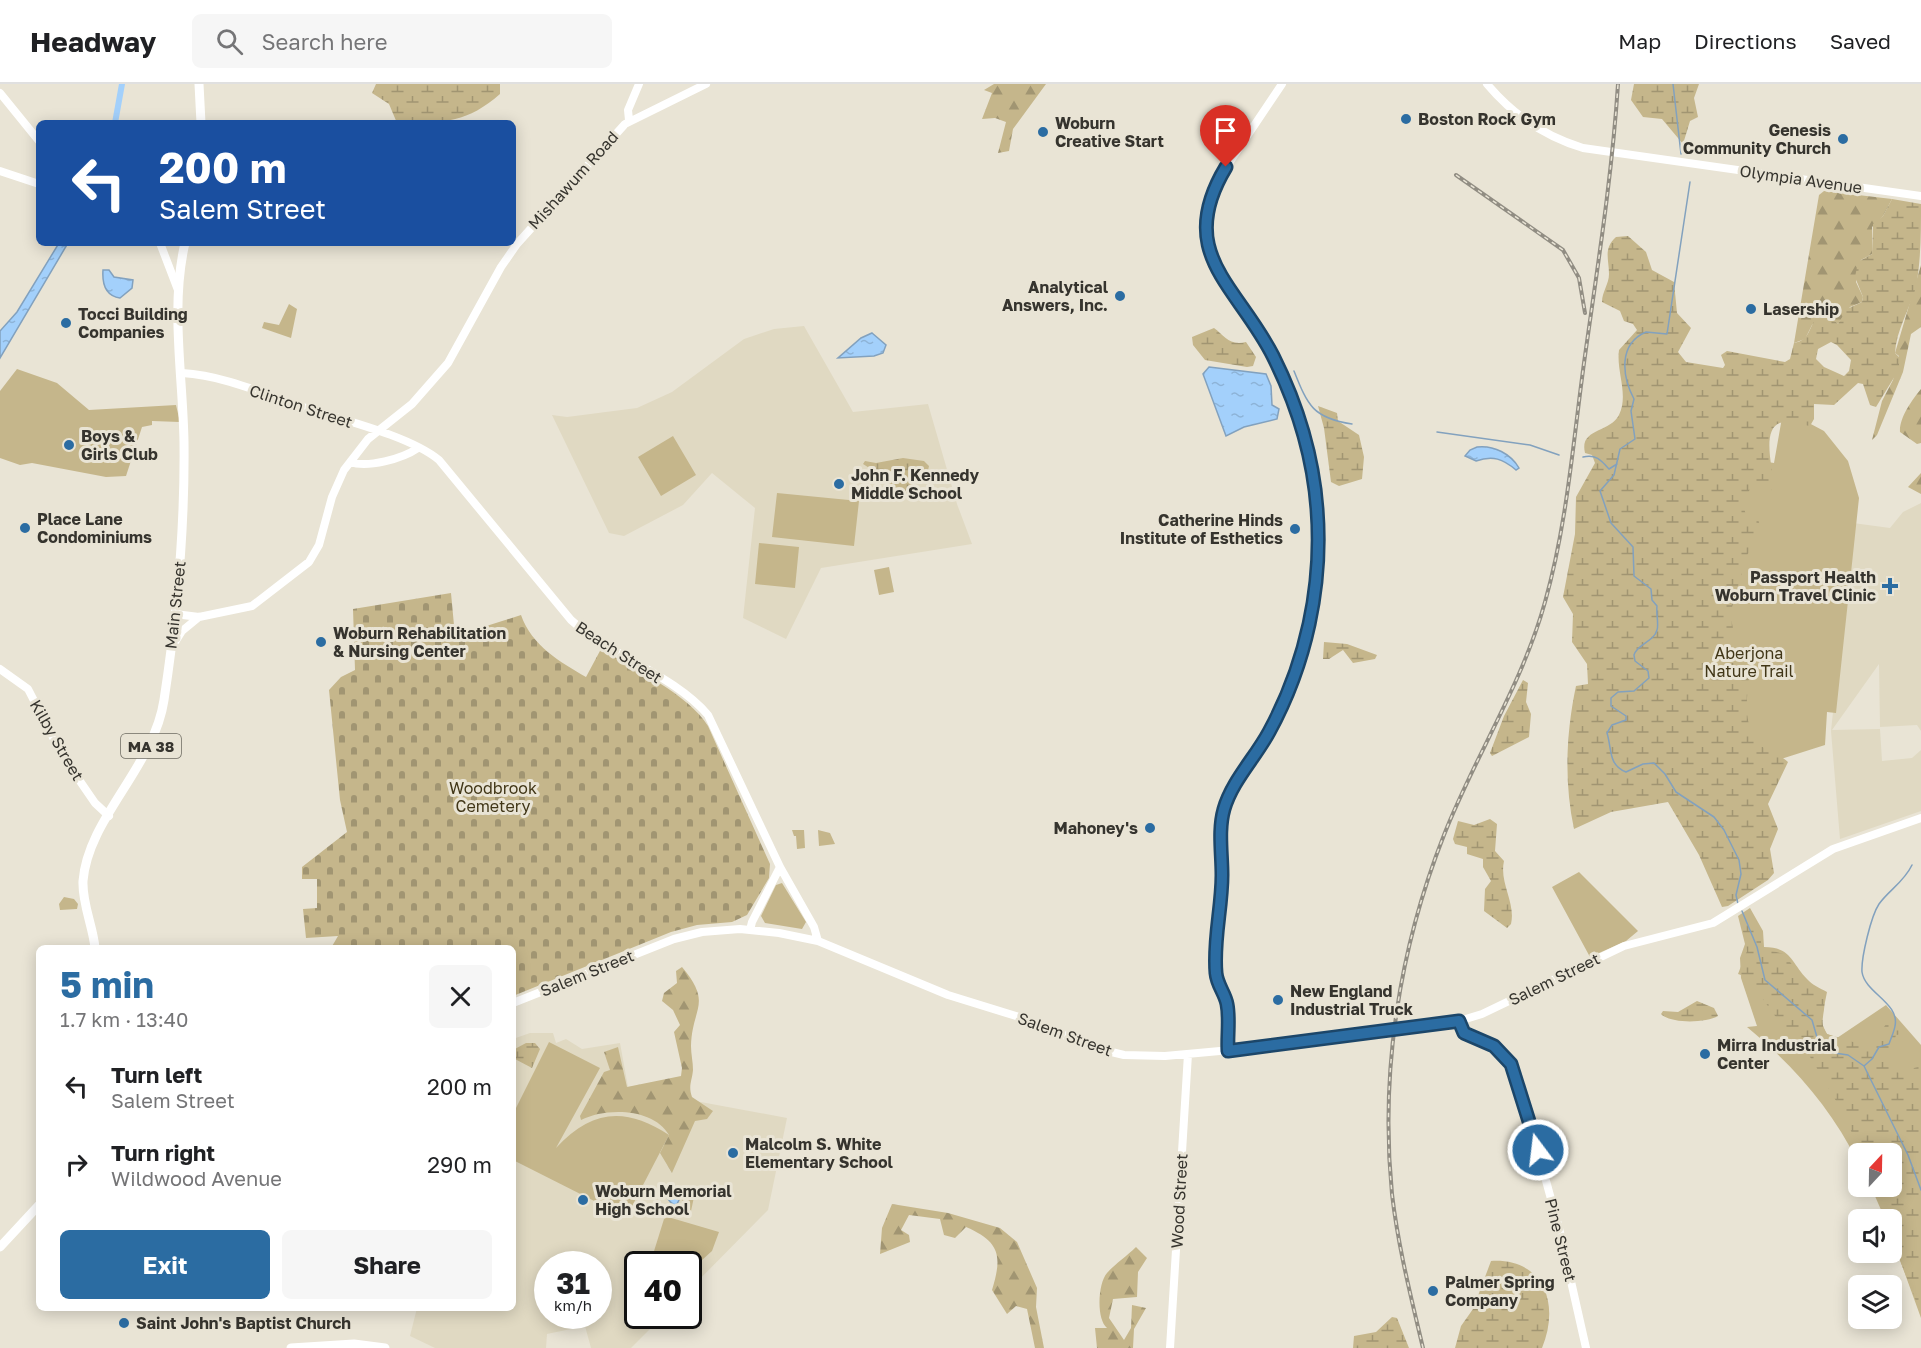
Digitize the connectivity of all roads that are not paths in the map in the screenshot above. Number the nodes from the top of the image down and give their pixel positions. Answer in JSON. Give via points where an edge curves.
{"nodes":[{"id":1,"x":199,"y":84,"type":"edge"},
{"id":2,"x":639,"y":84,"type":"edge"},
{"id":3,"x":706,"y":84,"type":"edge"},
{"id":4,"x":1282,"y":84,"type":"edge"},
{"id":5,"x":1487,"y":84,"type":"edge"},
{"id":6,"x":0,"y":93,"type":"edge"},
{"id":7,"x":201,"y":120,"type":"edge"},
{"id":8,"x":629,"y":120,"type":"junction"},
{"id":9,"x":36,"y":137,"type":"edge"},
{"id":10,"x":0,"y":171,"type":"edge"},
{"id":11,"x":36,"y":183,"type":"edge"},
{"id":12,"x":1921,"y":196,"type":"edge"},
{"id":13,"x":516,"y":245,"type":"edge"},
{"id":14,"x":161,"y":246,"type":"edge"},
{"id":15,"x":185,"y":246,"type":"edge"},
{"id":16,"x":515,"y":246,"type":"edge"},
{"id":17,"x":178,"y":293,"type":"junction"},
{"id":18,"x":182,"y":373,"type":"junction"},
{"id":19,"x":377,"y":431,"type":"junction"},
{"id":20,"x":418,"y":448,"type":"junction"},
{"id":21,"x":350,"y":462,"type":"junction"},
{"id":22,"x":199,"y":617,"type":"junction"},
{"id":23,"x":175,"y":618,"type":"junction"},
{"id":24,"x":190,"y":623,"type":"junction"},
{"id":25,"x":170,"y":652,"type":"junction"},
{"id":26,"x":0,"y":669,"type":"edge"},
{"id":27,"x":109,"y":816,"type":"junction"},
{"id":28,"x":1921,"y":818,"type":"edge"},
{"id":29,"x":780,"y":867,"type":"junction"},
{"id":30,"x":750,"y":930,"type":"junction"},
{"id":31,"x":818,"y":941,"type":"junction"},
{"id":32,"x":94,"y":945,"type":"edge"},
{"id":33,"x":516,"y":1002,"type":"edge"},
{"id":34,"x":1459,"y":1021,"type":"junction"},
{"id":35,"x":1228,"y":1051,"type":"junction"},
{"id":36,"x":1188,"y":1054,"type":"junction"},
{"id":37,"x":36,"y":1208,"type":"edge"},
{"id":38,"x":0,"y":1247,"type":"edge"},
{"id":39,"x":291,"y":1348,"type":"edge"},
{"id":40,"x":385,"y":1348,"type":"edge"},
{"id":41,"x":1170,"y":1348,"type":"edge"},
{"id":42,"x":1587,"y":1348,"type":"edge"}],
"edges":[{"from":1,"to":7,"type":"main road"},
{"from":2,"to":8,"type":"street","via":[[628,110]]},
{"from":3,"to":8,"type":"street","name":"Mishawum Road"},
{"from":4,"to":35,"type":"street","via":[[1217,181],[1206,220],[1216,268],[1263,338],[1292,398],[1310,461],[1318,534],[1312,608],[1296,673],[1268,734],[1229,796],[1222,819],[1216,969],[1227,1006]]},
{"from":5,"to":12,"type":"street","name":"Olympia Avenue","via":[[1527,123],[1563,141],[1595,150]]},
{"from":6,"to":9,"type":"street"},
{"from":8,"to":13,"type":"street","name":"Mishawum Road"},
{"from":10,"to":11,"type":"street"},
{"from":14,"to":17,"type":"street"},
{"from":15,"to":17,"type":"main road","name":"Main Street","number":"MA 38"},
{"from":16,"to":19,"type":"street","name":"Mishawum Road","via":[[461,344],[432,384]]},
{"from":17,"to":18,"type":"main road","name":"Main Street","number":"MA 38"},
{"from":18,"to":19,"type":"street","name":"Clinton Street","via":[[220,380]]},
{"from":18,"to":23,"type":"main road","name":"Main Street","number":"MA 38","via":[[184,495]]},
{"from":19,"to":20,"type":"street","name":"Clinton Street"},
{"from":19,"to":21,"type":"street","name":"Mishawum Road"},
{"from":20,"to":21,"type":"street","via":[[375,462]]},
{"from":20,"to":29,"type":"street","name":"Beach Street","via":[[444,465],[570,620],[705,711]]},
{"from":21,"to":22,"type":"street","name":"Mishawum Road","via":[[334,489],[320,544],[312,559],[256,604]]},
{"from":22,"to":23,"type":"street","name":"Mishawum Road"},
{"from":22,"to":24,"type":"street","name":"Mishawum Road"},
{"from":23,"to":24,"type":"street"},
{"from":23,"to":25,"type":"main road","name":"Main Street","number":"MA 38"},
{"from":24,"to":25,"type":"street","name":"Mishawum Road"},
{"from":25,"to":27,"type":"main road","name":"Main Street","number":"MA 38","via":[[163,708],[155,735]]},
{"from":26,"to":27,"type":"street","name":"Kilby Street","via":[[28,689],[62,754],[95,803]]},
{"from":27,"to":32,"type":"main road","name":"Main Street","number":"MA 38","via":[[94,844],[84,876]]},
{"from":28,"to":34,"type":"street","name":"Salem Street","via":[[1838,846],[1708,925],[1611,951],[1493,1009]]},
{"from":29,"to":30,"type":"street"},
{"from":29,"to":31,"type":"street","name":"Beach Street","via":[[813,924]]},
{"from":30,"to":31,"type":"street","name":"Salem Street"},
{"from":30,"to":33,"type":"street","name":"Salem Street","via":[[707,932],[674,939]]},
{"from":31,"to":36,"type":"street","name":"Salem Street","via":[[948,995],[1107,1051]]},
{"from":34,"to":35,"type":"street","name":"Salem Street"},
{"from":34,"to":42,"type":"street","name":"Pine Street","via":[[1467,1035],[1502,1053],[1518,1079]]},
{"from":35,"to":36,"type":"street","name":"Salem Street"},
{"from":36,"to":41,"type":"street","name":"Wood Street"},
{"from":37,"to":38,"type":"main road"},
{"from":39,"to":40,"type":"main road","via":[[340,1344]]}]}
